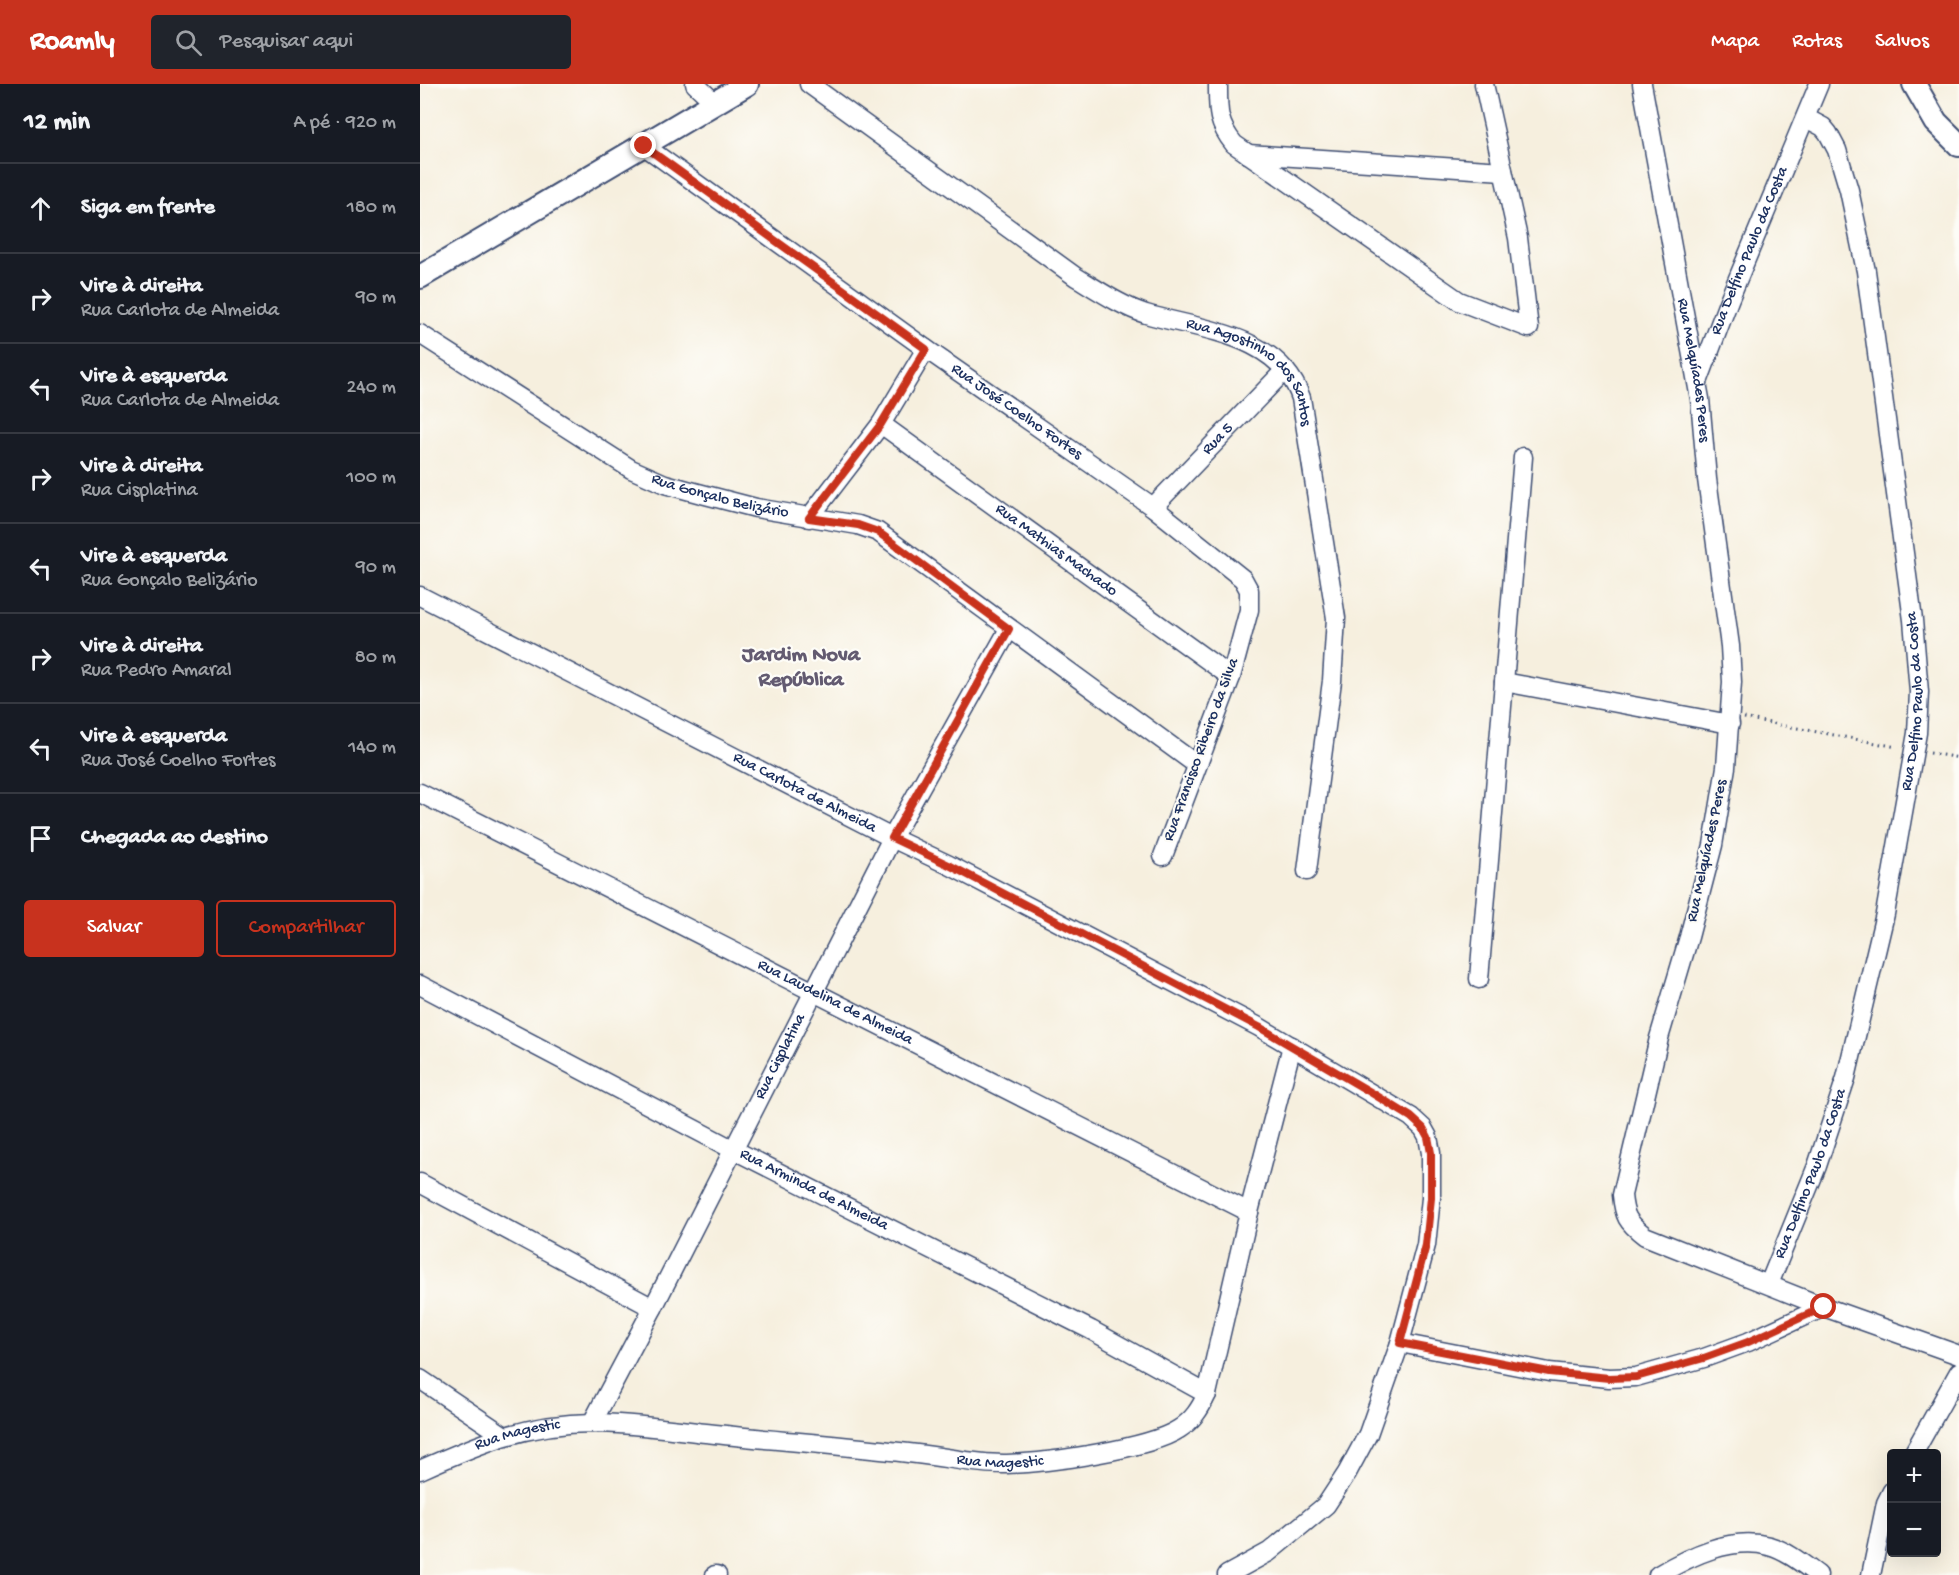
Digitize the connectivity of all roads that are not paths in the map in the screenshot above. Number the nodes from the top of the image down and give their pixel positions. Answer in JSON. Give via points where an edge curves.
{"nodes":[{"id":1,"x":694,"y":84,"type":"edge"},
{"id":2,"x":747,"y":84,"type":"edge"},
{"id":3,"x":809,"y":84,"type":"edge"},
{"id":4,"x":1218,"y":84,"type":"edge"},
{"id":5,"x":1484,"y":84,"type":"edge"},
{"id":6,"x":1642,"y":84,"type":"edge"},
{"id":7,"x":1820,"y":84,"type":"edge"},
{"id":8,"x":1914,"y":84,"type":"edge"},
{"id":9,"x":714,"y":102,"type":"junction"},
{"id":10,"x":1806,"y":118,"type":"junction"},
{"id":11,"x":1959,"y":145,"type":"edge"},
{"id":12,"x":644,"y":146,"type":"junction"},
{"id":13,"x":1246,"y":154,"type":"junction"},
{"id":14,"x":1503,"y":171,"type":"junction"},
{"id":15,"x":420,"y":278,"type":"edge"},
{"id":16,"x":420,"y":334,"type":"edge"},
{"id":17,"x":926,"y":349,"type":"junction"},
{"id":18,"x":1285,"y":370,"type":"junction"},
{"id":19,"x":1698,"y":384,"type":"junction"},
{"id":20,"x":881,"y":424,"type":"junction"},
{"id":21,"x":1523,"y":457,"type":"dead end"},
{"id":22,"x":1153,"y":507,"type":"junction"},
{"id":23,"x":809,"y":518,"type":"junction"},
{"id":24,"x":420,"y":596,"type":"edge"},
{"id":25,"x":1249,"y":610,"type":"joint"},
{"id":26,"x":1009,"y":629,"type":"junction"},
{"id":27,"x":1231,"y":677,"type":"junction"},
{"id":28,"x":1504,"y":682,"type":"junction"},
{"id":29,"x":1730,"y":720,"type":"junction"},
{"id":30,"x":1197,"y":765,"type":"junction"},
{"id":31,"x":420,"y":793,"type":"edge"},
{"id":32,"x":892,"y":838,"type":"junction"},
{"id":33,"x":1163,"y":856,"type":"dead end"},
{"id":34,"x":1307,"y":871,"type":"dead end"},
{"id":35,"x":1479,"y":979,"type":"dead end"},
{"id":36,"x":420,"y":985,"type":"edge"},
{"id":37,"x":813,"y":992,"type":"junction"},
{"id":38,"x":1292,"y":1046,"type":"junction"},
{"id":39,"x":734,"y":1150,"type":"junction"},
{"id":40,"x":420,"y":1183,"type":"edge"},
{"id":41,"x":1249,"y":1212,"type":"junction"},
{"id":42,"x":1769,"y":1284,"type":"junction"},
{"id":43,"x":1824,"y":1307,"type":"junction"},
{"id":44,"x":654,"y":1308,"type":"junction"},
{"id":45,"x":1400,"y":1343,"type":"junction"},
{"id":46,"x":1959,"y":1355,"type":"edge"},
{"id":47,"x":1959,"y":1372,"type":"edge"},
{"id":48,"x":420,"y":1380,"type":"edge"},
{"id":49,"x":1207,"y":1394,"type":"junction"},
{"id":50,"x":592,"y":1423,"type":"junction"},
{"id":51,"x":503,"y":1435,"type":"junction"},
{"id":52,"x":1916,"y":1449,"type":"edge"},
{"id":53,"x":420,"y":1470,"type":"edge"},
{"id":54,"x":1887,"y":1501,"type":"edge"},
{"id":55,"x":1227,"y":1575,"type":"edge"},
{"id":56,"x":1658,"y":1575,"type":"edge"},
{"id":57,"x":1818,"y":1575,"type":"edge"},
{"id":58,"x":1871,"y":1575,"type":"edge"}],
"edges":[{"from":1,"to":9,"type":"street"},
{"from":2,"to":9,"type":"street"},
{"from":3,"to":18,"type":"street","name":"Rua Agostinho dos Santos","via":[[1102,293],[1146,314],[1253,345]]},
{"from":4,"to":13,"type":"street","via":[[1221,126]]},
{"from":5,"to":14,"type":"street"},
{"from":6,"to":19,"type":"street","name":"Rua Melquíades Peres"},
{"from":7,"to":10,"type":"street","name":"Rua Delfino Paulo da Costa"},
{"from":8,"to":11,"type":"street","via":[[1936,122]]},
{"from":9,"to":12,"type":"street"},
{"from":10,"to":19,"type":"street","name":"Rua Delfino Paulo da Costa"},
{"from":10,"to":42,"type":"street","name":"Rua Delfino Paulo da Costa","via":[[1823,127],[1837,150],[1866,271],[1913,620],[1919,692],[1914,750],[1885,914],[1846,1077],[1817,1166]]},
{"from":12,"to":15,"type":"street"},
{"from":12,"to":17,"type":"street","name":"Rua José Coelho Fortes"},
{"from":13,"to":14,"type":"street"},
{"from":13,"to":14,"type":"street","via":[[1458,301],[1529,328],[1518,238]]},
{"from":16,"to":23,"type":"street","name":"Rua Gonçalo Belizário","via":[[631,469],[698,493]]},
{"from":17,"to":20,"type":"street"},
{"from":17,"to":22,"type":"street","name":"Rua José Coelho Fortes"},
{"from":18,"to":22,"type":"street","name":"Rua 5"},
{"from":18,"to":34,"type":"street","name":"Rua Agostinho dos Santos","via":[[1301,398],[1336,618],[1332,681]]},
{"from":19,"to":29,"type":"street","name":"Rua Melquíades Peres","via":[[1730,646]]},
{"from":20,"to":23,"type":"street"},
{"from":20,"to":27,"type":"street","name":"Rua Mathias Machado"},
{"from":21,"to":28,"type":"street"},
{"from":22,"to":25,"type":"street","name":"Rua José Coelho Fortes","via":[[1243,579],[1249,590]]},
{"from":23,"to":26,"type":"street","name":"Rua Gonçalo Belizário","via":[[878,532]]},
{"from":24,"to":32,"type":"street","name":"Rua Carlota de Almeida"},
{"from":25,"to":27,"type":"street","name":"Rua Francisco Ribeiro da Silva"},
{"from":26,"to":30,"type":"street","name":"Rua Gonçalo Belizário"},
{"from":26,"to":32,"type":"street","name":"Rua Cisplatina"},
{"from":27,"to":30,"type":"street","name":"Rua Francisco Ribeiro da Silva"},
{"from":28,"to":29,"type":"street"},
{"from":28,"to":35,"type":"street"},
{"from":29,"to":42,"type":"street","name":"Rua Melquíades Peres","via":[[1713,845],[1656,1049],[1622,1195],[1624,1213],[1631,1226],[1645,1236]]},
{"from":30,"to":33,"type":"street","name":"Rua Francisco Ribeiro da Silva"},
{"from":31,"to":37,"type":"street","name":"Rua Laudelina de Almeida"},
{"from":32,"to":37,"type":"street","name":"Rua Cisplatina"},
{"from":32,"to":38,"type":"street","name":"Rua Carlota de Almeida"},
{"from":36,"to":39,"type":"street","name":"Rua Arminda de Almeida"},
{"from":37,"to":39,"type":"street","name":"Rua Cisplatina"},
{"from":37,"to":41,"type":"street","name":"Rua Laudelina de Almeida"},
{"from":38,"to":41,"type":"street","name":"Rua Magestic"},
{"from":38,"to":45,"type":"street","name":"Rua Carlota de Almeida","via":[[1411,1117],[1428,1137],[1431,1198],[1426,1245]]},
{"from":39,"to":44,"type":"street","name":"Rua Cisplatina"},
{"from":39,"to":49,"type":"street","name":"Rua Arminda de Almeida","via":[[1091,1330]]},
{"from":40,"to":44,"type":"street"},
{"from":41,"to":49,"type":"street","name":"Rua Magestic"},
{"from":42,"to":43,"type":"street","name":"Rua Melquíades Peres"},
{"from":43,"to":45,"type":"street","via":[[1748,1342],[1636,1377],[1549,1372]]},
{"from":43,"to":46,"type":"street","name":"Rua Melquíades Peres"},
{"from":44,"to":50,"type":"street","name":"Rua Cisplatina"},
{"from":45,"to":55,"type":"street","name":"Rua Carlota de Almeida","via":[[1368,1434],[1326,1505],[1269,1552]]},
{"from":47,"to":52,"type":"street"},
{"from":48,"to":51,"type":"street"},
{"from":49,"to":50,"type":"street","name":"Rua Magestic","via":[[1191,1420],[1162,1438],[1102,1452],[1006,1464]]},
{"from":50,"to":51,"type":"street","name":"Rua Magestic"},
{"from":51,"to":53,"type":"street","name":"Rua Magestic"},
{"from":54,"to":58,"type":"street"},
{"from":56,"to":57,"type":"street","via":[[1708,1551],[1732,1544],[1752,1544],[1785,1553]]}]}
